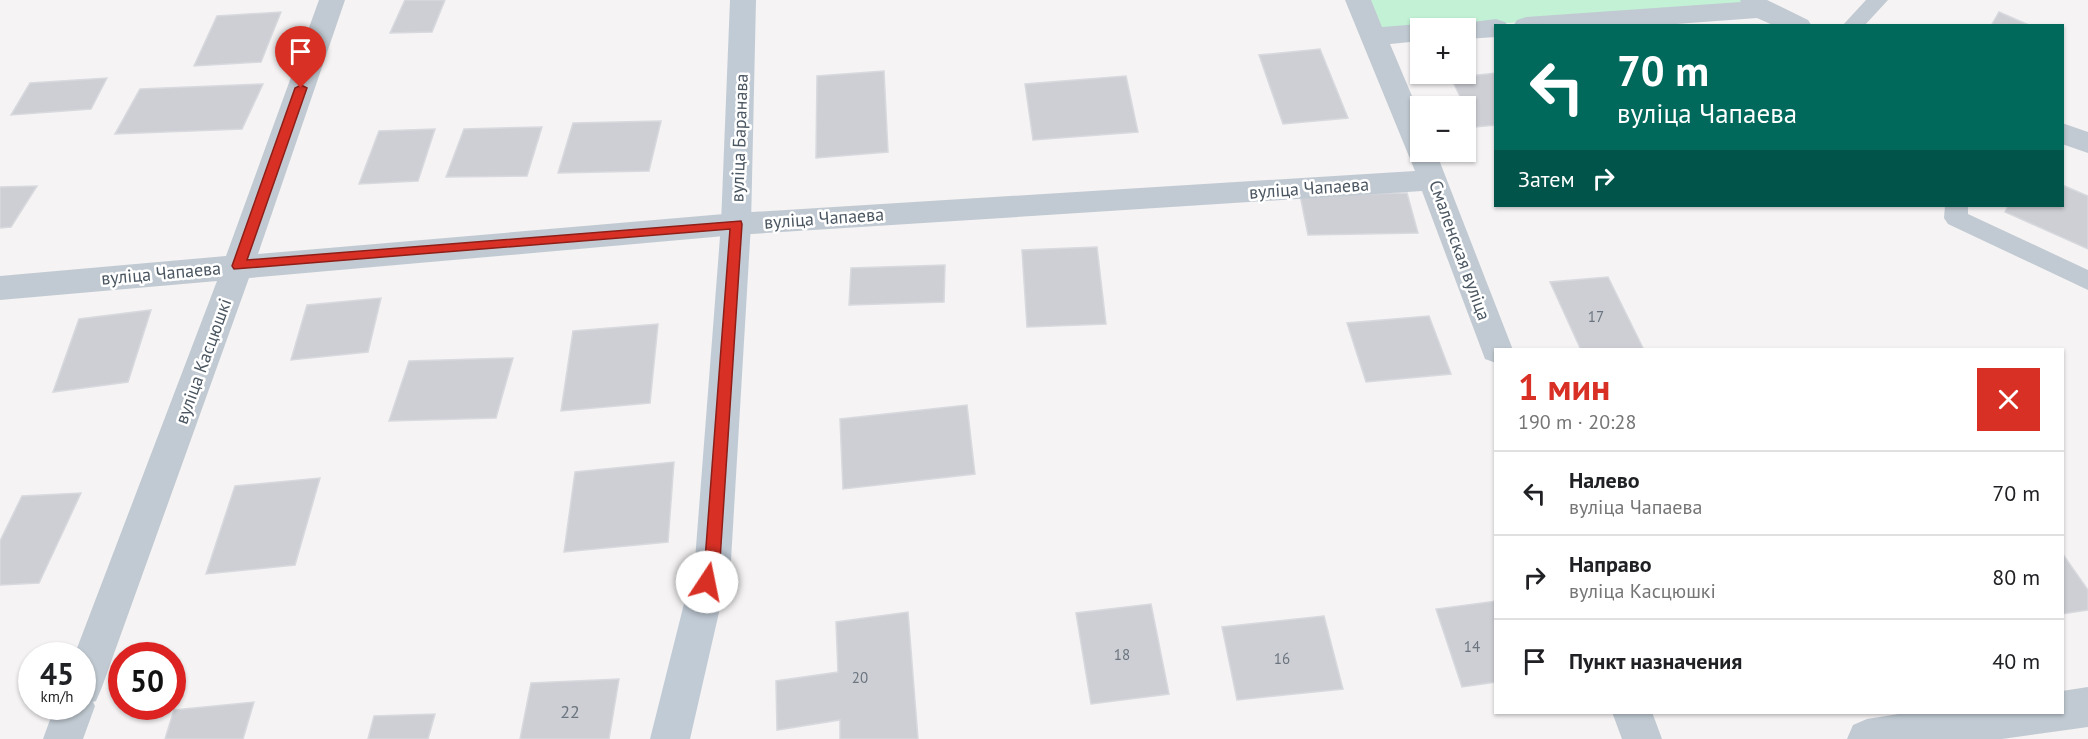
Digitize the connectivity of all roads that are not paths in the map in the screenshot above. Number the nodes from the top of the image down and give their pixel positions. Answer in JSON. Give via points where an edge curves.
{"nodes":[{"id":1,"x":333,"y":0,"type":"edge"},
{"id":2,"x":742,"y":0,"type":"edge"},
{"id":3,"x":1358,"y":0,"type":"edge"},
{"id":4,"x":1878,"y":0,"type":"edge"},
{"id":5,"x":1757,"y":5,"type":"edge"},
{"id":6,"x":1548,"y":24,"type":"edge"},
{"id":7,"x":1795,"y":24,"type":"edge"},
{"id":8,"x":1854,"y":24,"type":"edge"},
{"id":9,"x":1494,"y":28,"type":"edge"},
{"id":10,"x":1476,"y":29,"type":"edge"},
{"id":11,"x":1410,"y":34,"type":"edge"},
{"id":12,"x":1373,"y":36,"type":"junction"},
{"id":13,"x":1410,"y":123,"type":"edge"},
{"id":14,"x":2064,"y":134,"type":"edge"},
{"id":15,"x":2088,"y":143,"type":"edge"},
{"id":16,"x":1426,"y":162,"type":"edge"},
{"id":17,"x":1434,"y":180,"type":"junction"},
{"id":18,"x":1957,"y":207,"type":"edge"},
{"id":19,"x":736,"y":224,"type":"junction"},
{"id":20,"x":238,"y":266,"type":"junction"},
{"id":21,"x":2088,"y":281,"type":"edge"},
{"id":22,"x":0,"y":288,"type":"edge"},
{"id":23,"x":1496,"y":348,"type":"edge"},
{"id":24,"x":96,"y":649,"type":"edge"},
{"id":25,"x":2088,"y":707,"type":"edge"},
{"id":26,"x":2064,"y":711,"type":"edge"},
{"id":27,"x":1633,"y":714,"type":"edge"},
{"id":28,"x":2038,"y":714,"type":"edge"},
{"id":29,"x":70,"y":720,"type":"edge"},
{"id":30,"x":63,"y":739,"type":"edge"},
{"id":31,"x":670,"y":739,"type":"edge"},
{"id":32,"x":1642,"y":739,"type":"edge"},
{"id":33,"x":1867,"y":739,"type":"edge"}],
"edges":[{"from":1,"to":20,"type":"street","name":"вуліца Касцюшкі"},
{"from":2,"to":19,"type":"main road","name":"вуліца Баранава"},
{"from":3,"to":12,"type":"street"},
{"from":4,"to":8,"type":"lane"},
{"from":5,"to":6,"type":"street"},
{"from":5,"to":7,"type":"street"},
{"from":9,"to":10,"type":"street"},
{"from":11,"to":12,"type":"street"},
{"from":12,"to":13,"type":"street"},
{"from":14,"to":15,"type":"street"},
{"from":16,"to":17,"type":"street","name":"Смаленская вуліца"},
{"from":17,"to":19,"type":"street","name":"вуліца Чапаева"},
{"from":17,"to":23,"type":"street","name":"Смаленская вуліца"},
{"from":18,"to":21,"type":"lane","via":[[1956,218]]},
{"from":19,"to":20,"type":"street","name":"вуліца Чапаева"},
{"from":19,"to":31,"type":"main road","name":"вуліца Баранава","via":[[713,560]]},
{"from":20,"to":22,"type":"street","name":"вуліца Чапаева"},
{"from":20,"to":24,"type":"street","name":"вуліца Касцюшкі"},
{"from":25,"to":26,"type":"street"},
{"from":27,"to":32,"type":"street"},
{"from":28,"to":33,"type":"street"},
{"from":29,"to":30,"type":"street"}]}
